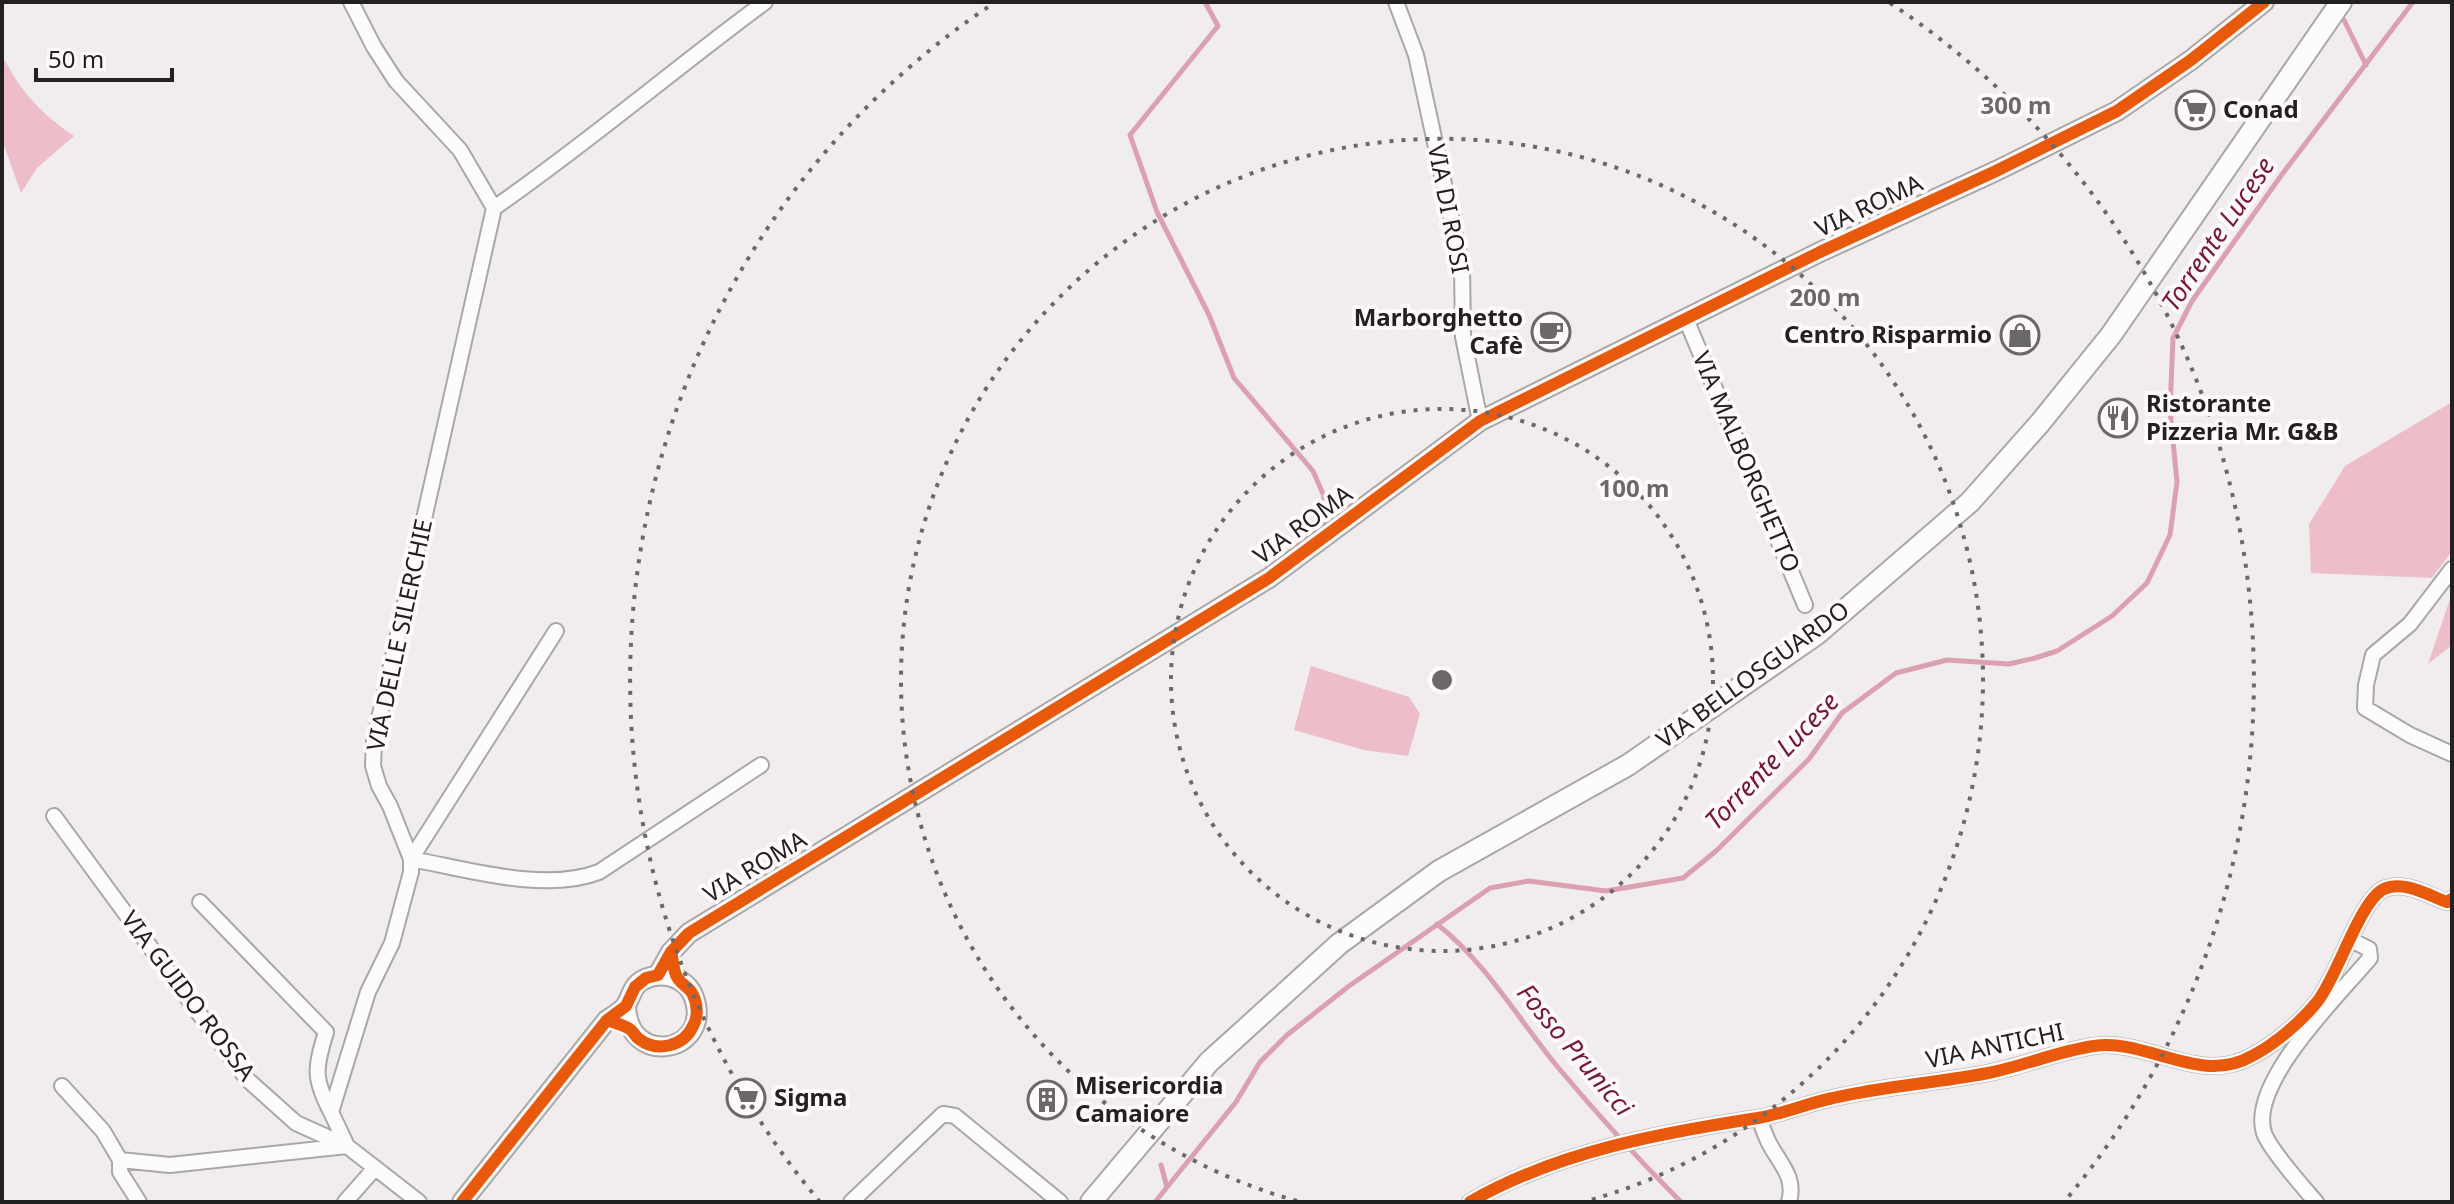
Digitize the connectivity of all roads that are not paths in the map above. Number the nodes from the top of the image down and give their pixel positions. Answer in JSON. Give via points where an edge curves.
{"nodes":[{"id":1,"x":351,"y":2,"type":"edge"},
{"id":2,"x":765,"y":2,"type":"edge"},
{"id":3,"x":1396,"y":2,"type":"edge"},
{"id":4,"x":2264,"y":2,"type":"edge"},
{"id":5,"x":2339,"y":3,"type":"edge"},
{"id":6,"x":494,"y":208,"type":"junction"},
{"id":7,"x":1686,"y":319,"type":"junction"},
{"id":8,"x":1480,"y":421,"type":"junction"},
{"id":9,"x":2452,"y":569,"type":"edge"},
{"id":10,"x":1805,"y":605,"type":"dead end"},
{"id":11,"x":556,"y":631,"type":"dead end"},
{"id":12,"x":2452,"y":754,"type":"edge"},
{"id":13,"x":761,"y":765,"type":"dead end"},
{"id":14,"x":54,"y":816,"type":"dead end"},
{"id":15,"x":411,"y":859,"type":"junction"},
{"id":16,"x":2452,"y":899,"type":"edge"},
{"id":17,"x":200,"y":902,"type":"dead end"},
{"id":18,"x":2351,"y":940,"type":"junction"},
{"id":19,"x":668,"y":977,"type":"junction"},
{"id":20,"x":626,"y":1006,"type":"junction"},
{"id":21,"x":607,"y":1020,"type":"junction"},
{"id":22,"x":630,"y":1029,"type":"junction"},
{"id":23,"x":62,"y":1086,"type":"dead end"},
{"id":24,"x":331,"y":1112,"type":"junction"},
{"id":25,"x":1759,"y":1118,"type":"junction"},
{"id":26,"x":347,"y":1146,"type":"junction"},
{"id":27,"x":120,"y":1160,"type":"junction"},
{"id":28,"x":375,"y":1168,"type":"junction"},
{"id":29,"x":139,"y":1202,"type":"edge"},
{"id":30,"x":345,"y":1202,"type":"edge"},
{"id":31,"x":419,"y":1202,"type":"edge"},
{"id":32,"x":462,"y":1202,"type":"edge"},
{"id":33,"x":851,"y":1202,"type":"edge"},
{"id":34,"x":1060,"y":1202,"type":"edge"},
{"id":35,"x":1091,"y":1202,"type":"edge"},
{"id":36,"x":1470,"y":1202,"type":"edge"},
{"id":37,"x":1789,"y":1202,"type":"edge"},
{"id":38,"x":2316,"y":1202,"type":"edge"}],
"edges":[{"from":1,"to":6,"type":"street","via":[[396,81],[460,150]]},
{"from":2,"to":6,"type":"street"},
{"from":3,"to":8,"type":"street","name":"VIA DI ROSI","via":[[1416,55],[1462,267],[1463,337]]},
{"from":4,"to":7,"type":"street","name":"VIA ROMA","via":[[2117,111]]},
{"from":5,"to":35,"type":"main road","name":"VIA BELLOSGUARDO","via":[[2111,335],[1970,502],[1817,634],[1628,765],[1439,871],[1339,944],[1209,1062]]},
{"from":6,"to":15,"type":"street","name":"VIA DELLE SILERCHIE","via":[[374,741],[379,786]]},
{"from":7,"to":8,"type":"street","name":"VIA ROMA"},
{"from":7,"to":10,"type":"street","name":"VIA MALBORGHETTO"},
{"from":8,"to":19,"type":"street","name":"VIA ROMA","via":[[1269,578],[689,933],[671,952]]},
{"from":9,"to":12,"type":"street","via":[[2410,624],[2373,655],[2365,708]]},
{"from":11,"to":15,"type":"street"},
{"from":13,"to":15,"type":"street","via":[[599,872],[579,879],[521,879]]},
{"from":14,"to":26,"type":"street","name":"VIA GUIDO ROSSA","via":[[247,1079],[296,1123]]},
{"from":15,"to":24,"type":"street","via":[[392,943],[368,992]]},
{"from":16,"to":18,"type":"street","name":"VIA ANTICHI","via":[[2447,902],[2406,886],[2384,889],[2366,903]]},
{"from":17,"to":24,"type":"street","via":[[326,1032],[315,1067]]},
{"from":18,"to":25,"type":"street","name":"VIA ANTICHI","via":[[2318,1002],[2282,1035],[2234,1064],[2215,1067],[2113,1045],[2091,1046],[1989,1073],[1835,1097]]},
{"from":18,"to":38,"type":"street","via":[[2369,949],[2370,958],[2287,1056],[2275,1074],[2262,1115],[2264,1134]]},
{"from":19,"to":20,"type":"street","via":[[646,978]]},
{"from":19,"to":22,"type":"street","via":[[693,995],[697,1006],[684,1039],[673,1045],[649,1045]]},
{"from":20,"to":21,"type":"street"},
{"from":20,"to":22,"type":"street"},
{"from":21,"to":22,"type":"street"},
{"from":21,"to":32,"type":"street"},
{"from":23,"to":27,"type":"street","via":[[103,1131]]},
{"from":24,"to":26,"type":"street"},
{"from":25,"to":36,"type":"street","name":"VIA ANTICHI","via":[[1566,1160]]},
{"from":25,"to":37,"type":"street","via":[[1791,1177]]},
{"from":26,"to":27,"type":"street","via":[[170,1165]]},
{"from":26,"to":28,"type":"street"},
{"from":27,"to":29,"type":"street","via":[[120,1172]]},
{"from":28,"to":30,"type":"street"},
{"from":28,"to":31,"type":"street"},
{"from":33,"to":34,"type":"street","via":[[943,1114],[955,1116]]}]}
